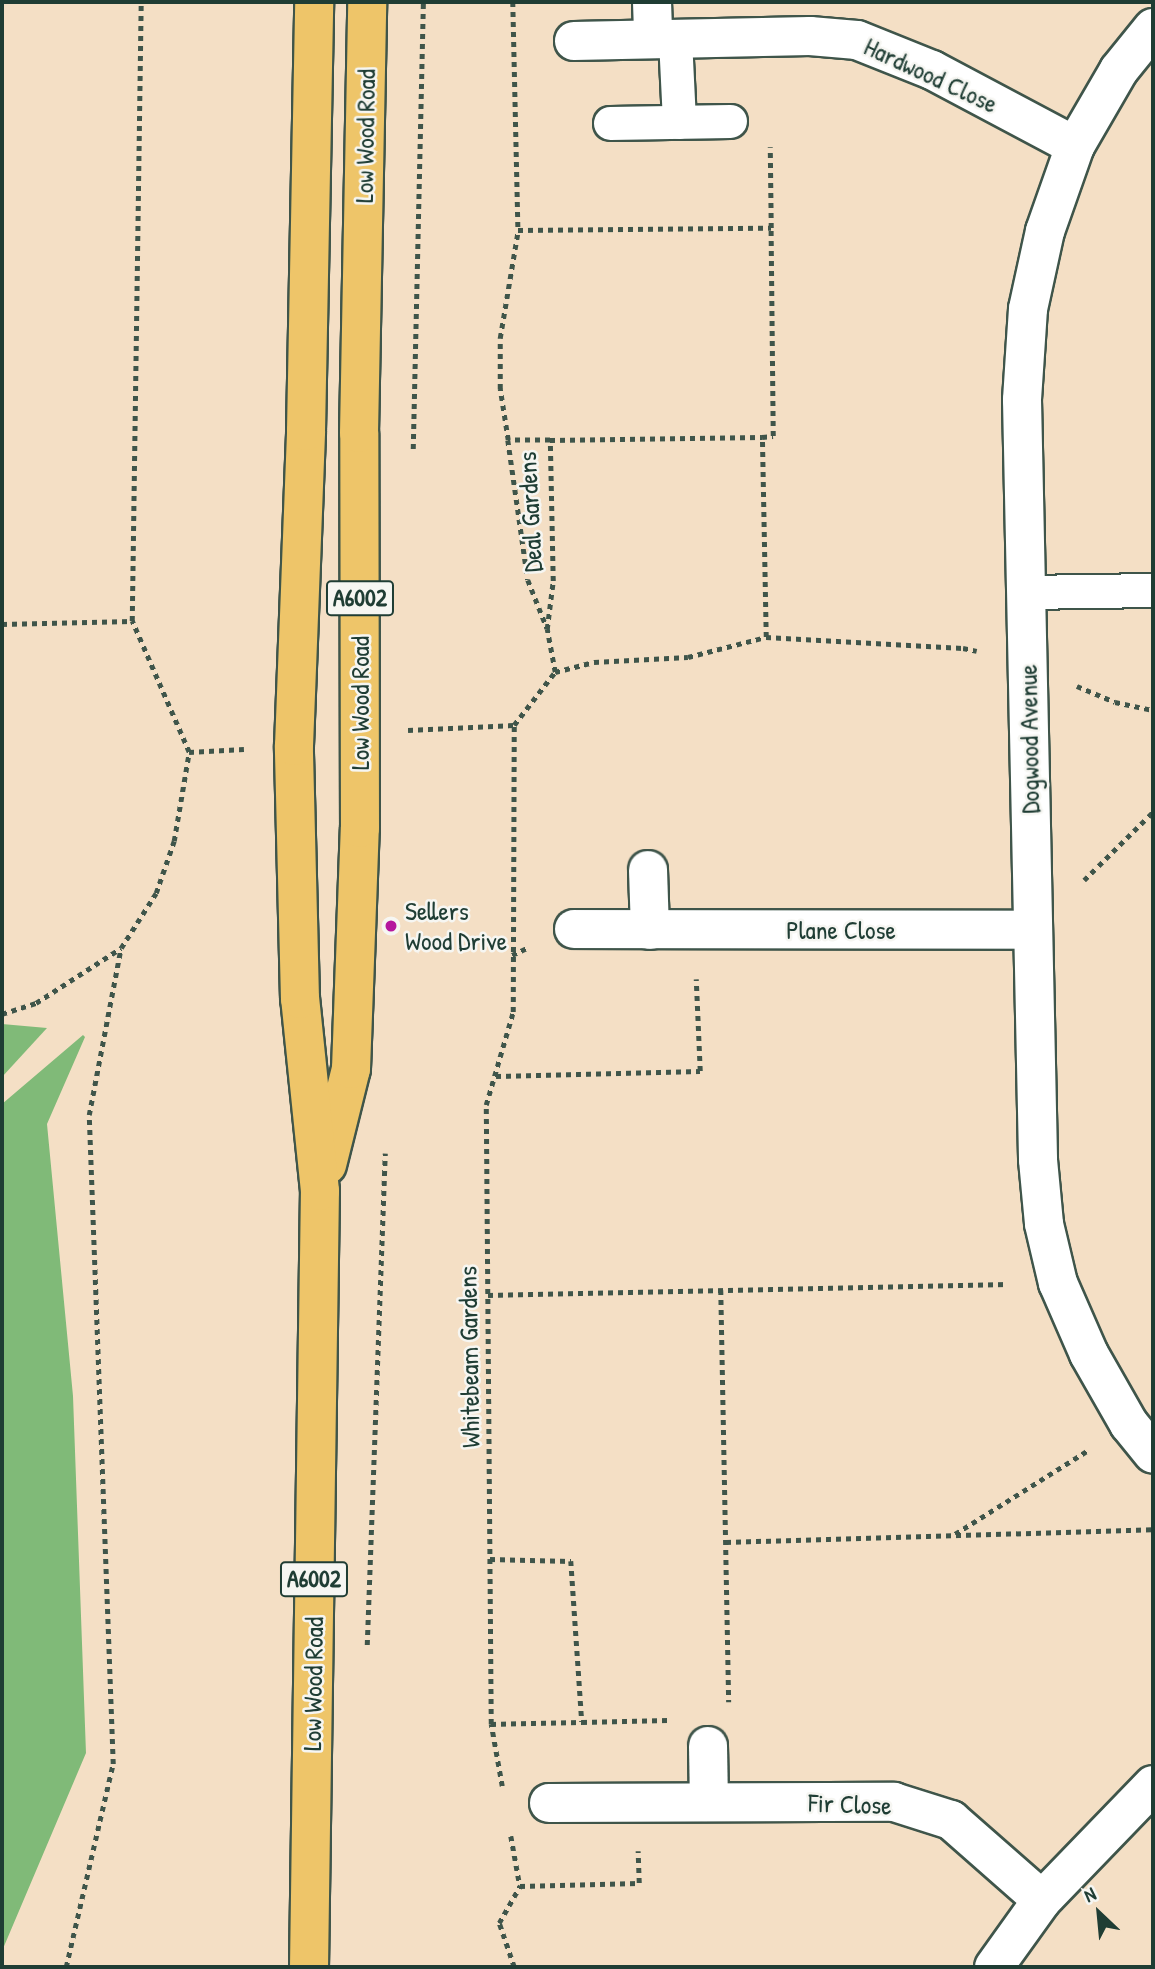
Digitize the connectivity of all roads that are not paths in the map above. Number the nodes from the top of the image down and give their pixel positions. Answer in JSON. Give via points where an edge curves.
{"nodes":[{"id":1,"x":314,"y":2,"type":"edge"},
{"id":2,"x":367,"y":2,"type":"edge"},
{"id":3,"x":660,"y":26,"type":"edge"},
{"id":4,"x":1153,"y":28,"type":"edge"},
{"id":5,"x":574,"y":41,"type":"dead end"},
{"id":6,"x":730,"y":121,"type":"dead end"},
{"id":7,"x":679,"y":122,"type":"junction"},
{"id":8,"x":610,"y":123,"type":"dead end"},
{"id":9,"x":1075,"y":146,"type":"junction"},
{"id":10,"x":1153,"y":590,"type":"edge"},
{"id":11,"x":1026,"y":592,"type":"junction"},
{"id":12,"x":649,"y":870,"type":"dead end"},
{"id":13,"x":574,"y":929,"type":"dead end"},
{"id":14,"x":650,"y":930,"type":"junction"},
{"id":15,"x":1033,"y":930,"type":"junction"},
{"id":16,"x":320,"y":1191,"type":"junction"},
{"id":17,"x":1153,"y":1454,"type":"edge"},
{"id":18,"x":719,"y":1732,"type":"road end"},
{"id":19,"x":1153,"y":1785,"type":"edge"},
{"id":20,"x":709,"y":1802,"type":"junction"},
{"id":21,"x":549,"y":1803,"type":"dead end"},
{"id":22,"x":1042,"y":1900,"type":"junction"},
{"id":23,"x":309,"y":1967,"type":"edge"},
{"id":24,"x":994,"y":1967,"type":"edge"}],
"edges":[{"from":1,"to":16,"type":"main road","name":"Low Wood Road","number":"A6002","via":[[306,431],[294,746],[300,999]]},
{"from":2,"to":16,"type":"main road","name":"Low Wood Road","number":"A6002","via":[[359,433],[360,828],[351,1069]]},
{"from":3,"to":5,"type":"street","name":"Hardwood Close"},
{"from":3,"to":7,"type":"lane"},
{"from":3,"to":9,"type":"street","name":"Hardwood Close","via":[[858,40],[932,70]]},
{"from":4,"to":9,"type":"street","name":"Dogwood Avenue","via":[[1119,70]]},
{"from":6,"to":7,"type":"lane"},
{"from":7,"to":8,"type":"lane"},
{"from":9,"to":11,"type":"street","name":"Dogwood Avenue","via":[[1045,231],[1028,309],[1022,400]]},
{"from":10,"to":11,"type":"lane"},
{"from":11,"to":15,"type":"street","name":"Dogwood Avenue"},
{"from":12,"to":14,"type":"street"},
{"from":13,"to":14,"type":"street","name":"Plane Close"},
{"from":14,"to":15,"type":"street","name":"Plane Close"},
{"from":15,"to":17,"type":"street","name":"Dogwood Avenue","via":[[1038,1160],[1044,1224],[1059,1283],[1089,1354],[1129,1424]]},
{"from":16,"to":23,"type":"main road","name":"Low Wood Road","number":"A6002"},
{"from":18,"to":20,"type":"street"},
{"from":19,"to":22,"type":"street"},
{"from":20,"to":21,"type":"street","name":"Fir Close"},
{"from":20,"to":22,"type":"street","name":"Fir Close","via":[[894,1802],[951,1820]]},
{"from":22,"to":24,"type":"street"}]}
